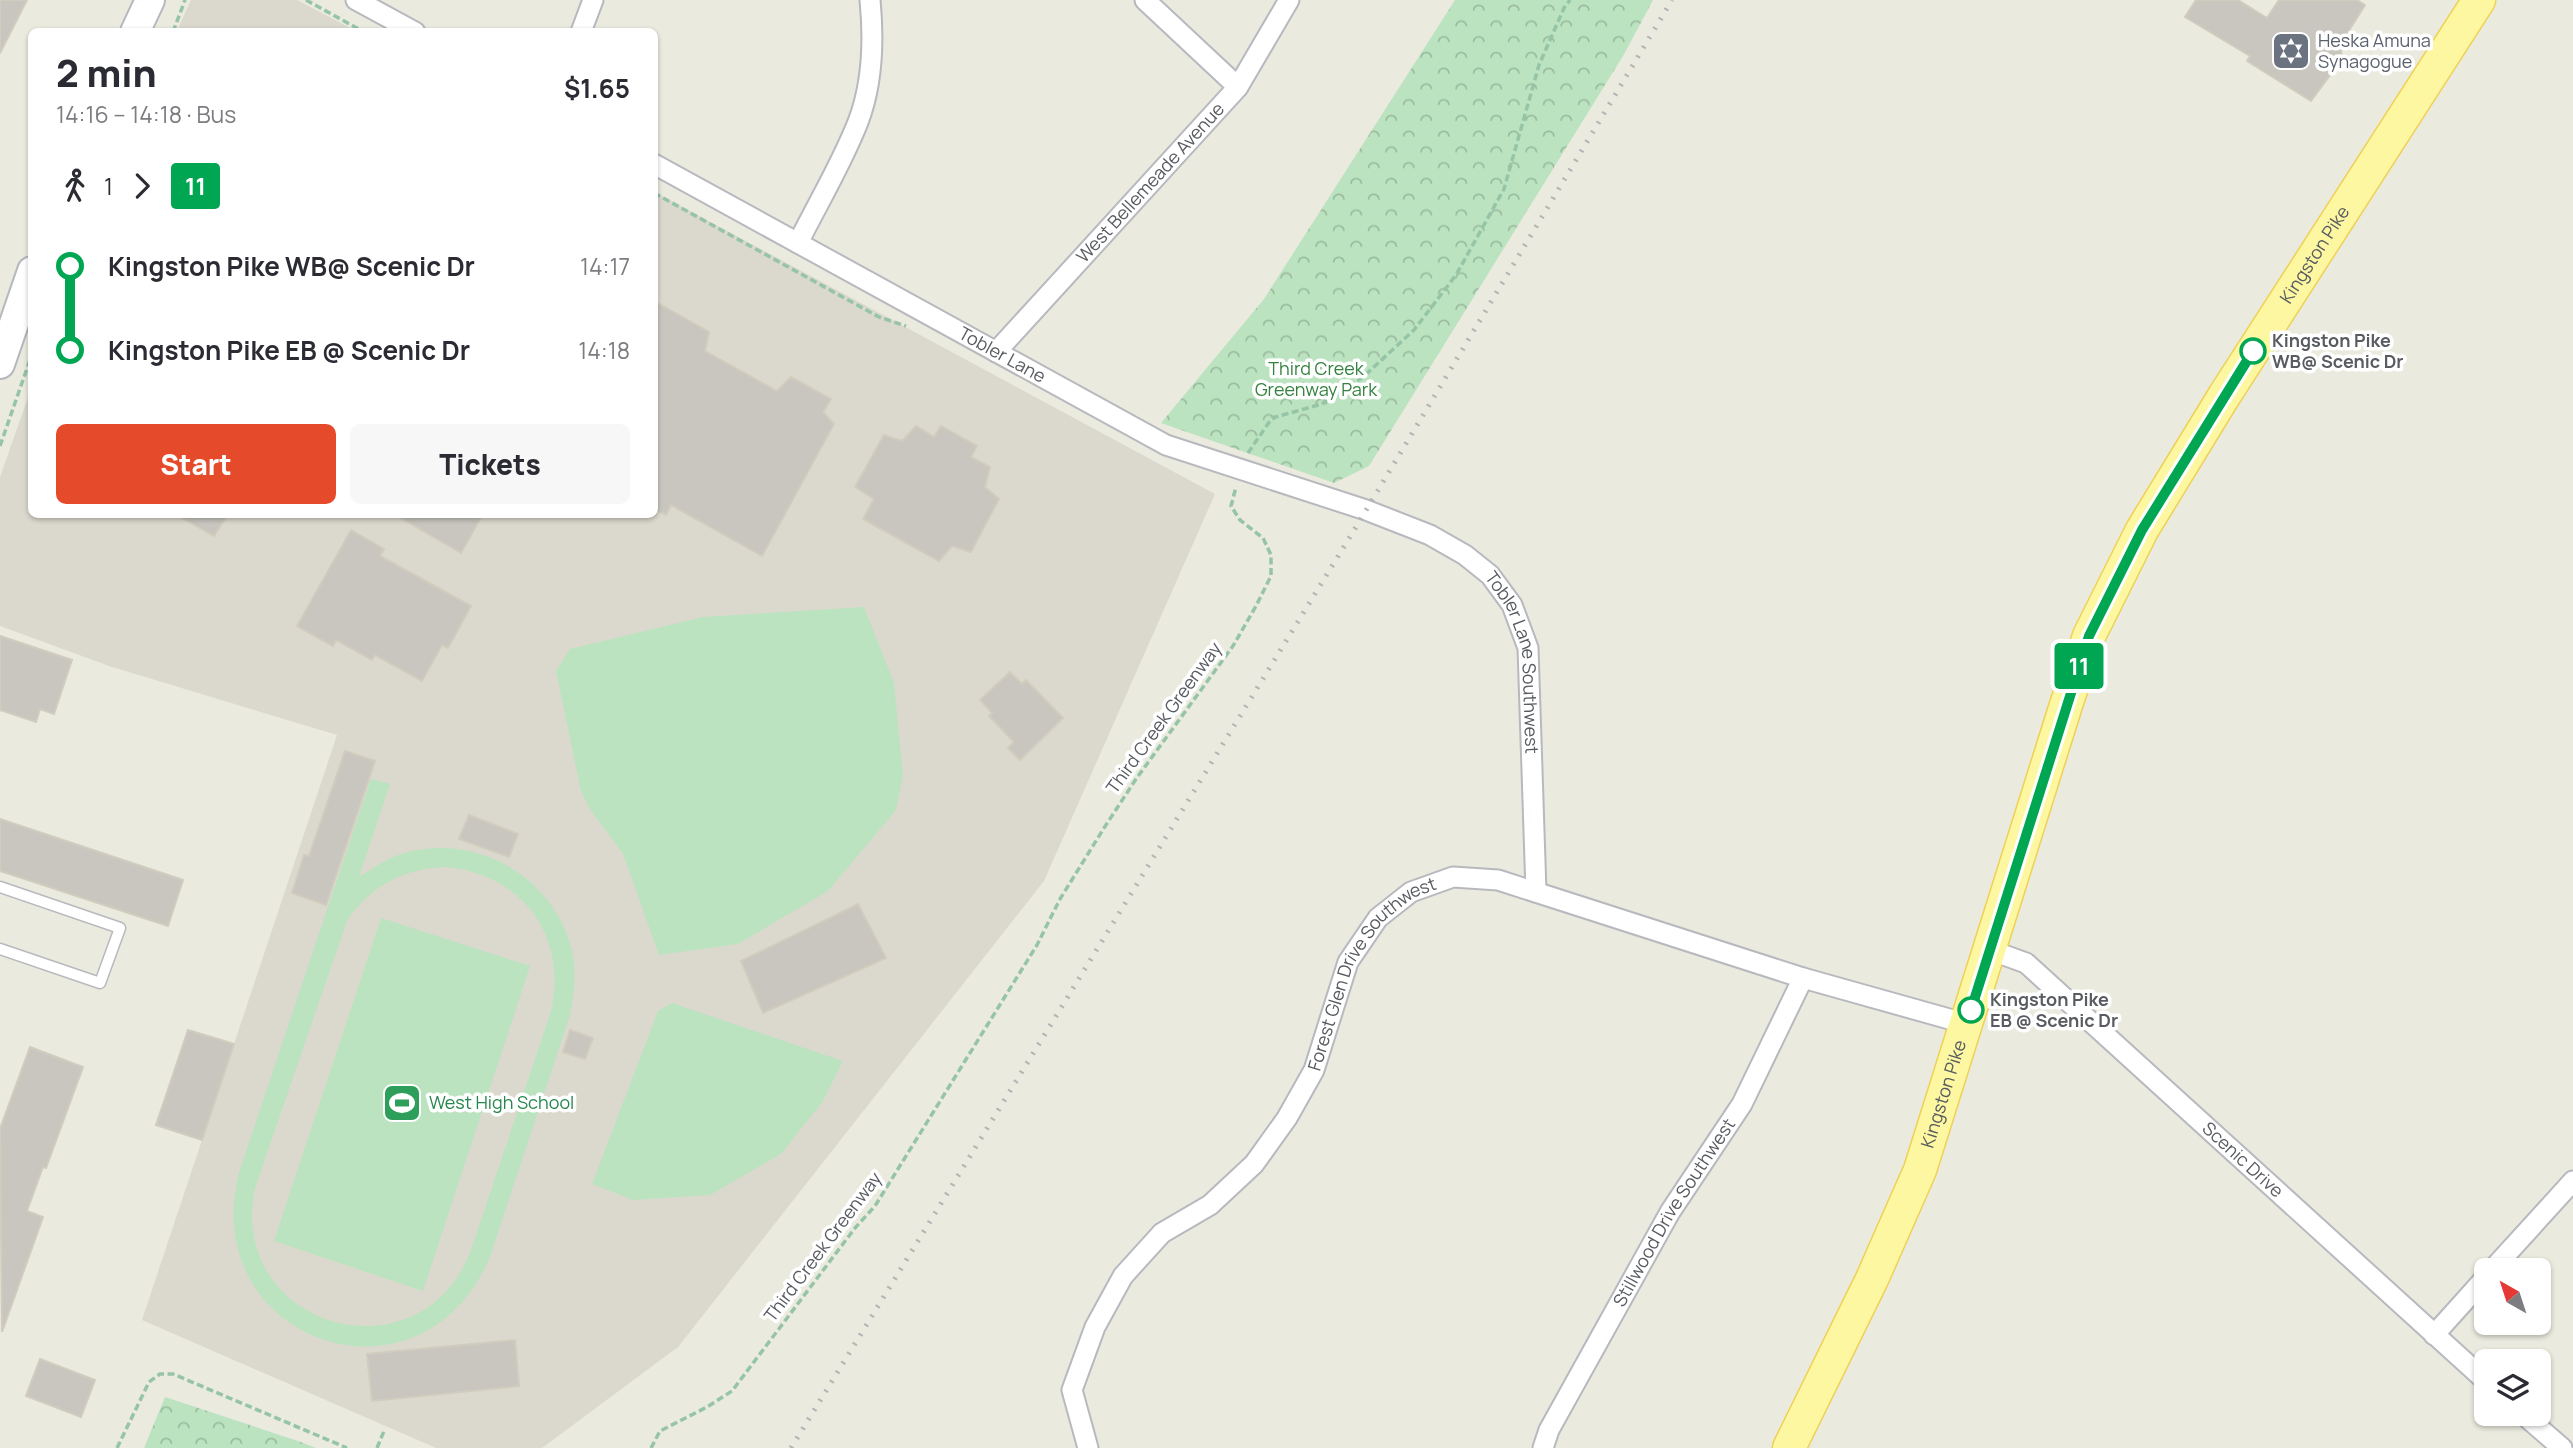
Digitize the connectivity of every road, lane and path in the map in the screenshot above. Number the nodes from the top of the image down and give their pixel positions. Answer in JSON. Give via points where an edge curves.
{"nodes":[{"id":1,"x":150,"y":0,"type":"edge"},
{"id":2,"x":185,"y":0,"type":"edge"},
{"id":3,"x":306,"y":0,"type":"edge"},
{"id":4,"x":356,"y":0,"type":"edge"},
{"id":5,"x":593,"y":0,"type":"edge"},
{"id":6,"x":870,"y":0,"type":"edge"},
{"id":7,"x":1145,"y":0,"type":"edge"},
{"id":8,"x":1289,"y":0,"type":"edge"},
{"id":9,"x":1570,"y":0,"type":"edge"},
{"id":10,"x":2479,"y":0,"type":"edge"},
{"id":11,"x":137,"y":28,"type":"edge"},
{"id":12,"x":174,"y":28,"type":"edge"},
{"id":13,"x":357,"y":28,"type":"edge"},
{"id":14,"x":408,"y":28,"type":"edge"},
{"id":15,"x":582,"y":28,"type":"edge"},
{"id":16,"x":1238,"y":88,"type":"junction"},
{"id":17,"x":658,"y":166,"type":"edge"},
{"id":18,"x":798,"y":243,"type":"junction"},
{"id":19,"x":28,"y":283,"type":"edge"},
{"id":20,"x":996,"y":352,"type":"junction"},
{"id":21,"x":0,"y":364,"type":"edge"},
{"id":22,"x":28,"y":366,"type":"edge"},
{"id":23,"x":0,"y":446,"type":"edge"},
{"id":24,"x":1242,"y":470,"type":"junction"},
{"id":25,"x":1366,"y":510,"type":"joint"},
{"id":26,"x":0,"y":887,"type":"edge"},
{"id":27,"x":1536,"y":892,"type":"junction"},
{"id":28,"x":0,"y":949,"type":"edge"},
{"id":29,"x":1990,"y":950,"type":"junction"},
{"id":30,"x":1803,"y":978,"type":"junction"},
{"id":31,"x":1967,"y":1024,"type":"junction"},
{"id":32,"x":2573,"y":1181,"type":"edge"},
{"id":33,"x":2503,"y":1258,"type":"edge"},
{"id":34,"x":2474,"y":1290,"type":"edge"},
{"id":35,"x":2434,"y":1335,"type":"junction"},
{"id":36,"x":2474,"y":1370,"type":"edge"},
{"id":37,"x":2537,"y":1426,"type":"edge"},
{"id":38,"x":384,"y":1431,"type":"dead end"},
{"id":39,"x":117,"y":1448,"type":"edge"},
{"id":40,"x":347,"y":1448,"type":"edge"},
{"id":41,"x":377,"y":1448,"type":"edge"},
{"id":42,"x":651,"y":1448,"type":"edge"},
{"id":43,"x":1088,"y":1448,"type":"edge"},
{"id":44,"x":1543,"y":1448,"type":"edge"},
{"id":45,"x":1789,"y":1448,"type":"edge"},
{"id":46,"x":2562,"y":1448,"type":"edge"}],
"edges":[{"from":1,"to":11,"type":"street"},
{"from":2,"to":12,"type":"path"},
{"from":3,"to":13,"type":"path"},
{"from":4,"to":14,"type":"street"},
{"from":5,"to":15,"type":"street"},
{"from":6,"to":18,"type":"street","via":[[874,38],[859,121]]},
{"from":7,"to":16,"type":"street"},
{"from":8,"to":16,"type":"street","name":"West Bellemeade Avenue"},
{"from":9,"to":24,"type":"path","name":"Third Creek Greenway","via":[[1539,65],[1504,189],[1456,275],[1414,330],[1363,377],[1322,404],[1272,418],[1251,446]]},
{"from":10,"to":29,"type":"main road","name":"Kingston Pike","via":[[2224,396],[2112,586],[2085,648]]},
{"from":16,"to":20,"type":"street","name":"West Bellemeade Avenue"},
{"from":17,"to":18,"type":"street","name":"Tobler Lane"},
{"from":18,"to":20,"type":"street","name":"Tobler Lane"},
{"from":19,"to":21,"type":"street"},
{"from":20,"to":24,"type":"street","name":"Tobler Lane","via":[[1166,445]]},
{"from":22,"to":23,"type":"path"},
{"from":24,"to":25,"type":"street","name":"Tobler Lane"},
{"from":24,"to":42,"type":"path","name":"Third Creek Greenway","via":[[1231,506],[1240,520],[1263,538],[1271,555],[1271,576],[1245,626],[1104,828],[875,1206],[732,1391],[660,1431]]},
{"from":25,"to":27,"type":"street","name":"Tobler Lane Southwest","via":[[1430,535],[1465,555],[1490,575],[1512,605],[1528,648]]},
{"from":26,"to":28,"type":"lane","via":[[120,928],[100,984]]},
{"from":27,"to":30,"type":"street","name":"Forest Glen Drive Southwest"},
{"from":27,"to":43,"type":"street","name":"Forest Glen Drive Southwest","via":[[1498,880],[1453,877],[1411,892],[1378,918],[1348,962],[1314,1070],[1287,1118],[1254,1164],[1210,1205],[1162,1233],[1123,1276],[1095,1326],[1072,1390]]},
{"from":29,"to":31,"type":"main road","name":"Kingston Pike"},
{"from":29,"to":35,"type":"street","name":"Scenic Drive","via":[[2026,962]]},
{"from":30,"to":31,"type":"street","name":"Forest Glen Drive Southwest"},
{"from":30,"to":44,"type":"street","name":"Stillwood Drive Southwest","via":[[1742,1104],[1670,1212]]},
{"from":31,"to":45,"type":"main road","name":"Kingston Pike","via":[[1920,1170]]},
{"from":32,"to":33,"type":"street"},
{"from":34,"to":35,"type":"street"},
{"from":35,"to":36,"type":"street","name":"Scenic Drive"},
{"from":37,"to":46,"type":"street"},
{"from":38,"to":41,"type":"path"},
{"from":39,"to":40,"type":"path","via":[[149,1382],[160,1374],[173,1374]]}]}
